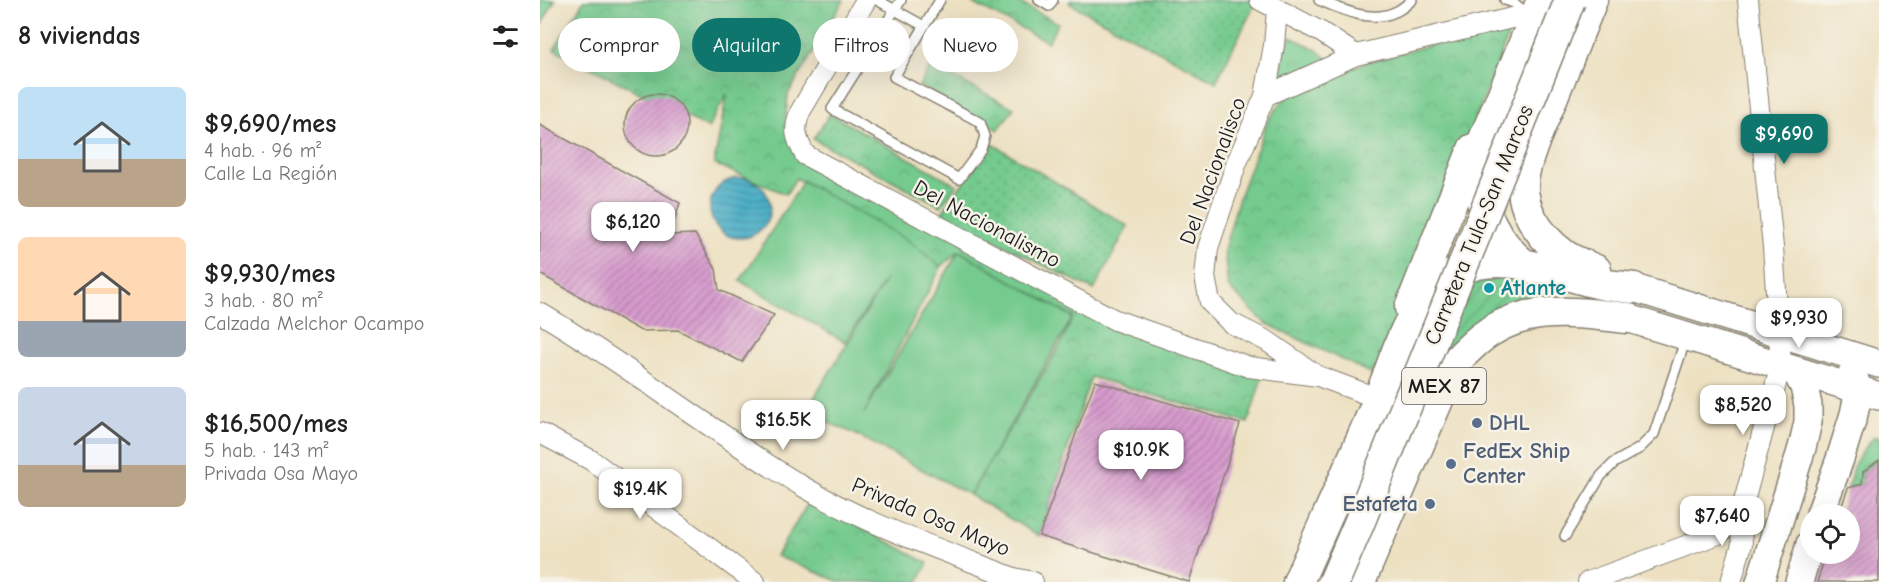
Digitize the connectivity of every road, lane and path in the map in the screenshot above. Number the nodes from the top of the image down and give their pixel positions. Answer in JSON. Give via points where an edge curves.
{"nodes":[{"id":1,"x":866,"y":0,"type":"edge"},
{"id":2,"x":877,"y":0,"type":"edge"},
{"id":3,"x":901,"y":0,"type":"edge"},
{"id":4,"x":940,"y":0,"type":"edge"},
{"id":5,"x":1039,"y":0,"type":"edge"},
{"id":6,"x":1053,"y":0,"type":"edge"},
{"id":7,"x":1260,"y":0,"type":"edge"},
{"id":8,"x":1319,"y":0,"type":"edge"},
{"id":9,"x":1412,"y":0,"type":"edge"},
{"id":10,"x":1505,"y":0,"type":"edge"},
{"id":11,"x":1569,"y":0,"type":"edge"},
{"id":12,"x":1592,"y":0,"type":"edge"},
{"id":13,"x":1748,"y":0,"type":"edge"},
{"id":14,"x":1536,"y":9,"type":"edge"},
{"id":15,"x":894,"y":10,"type":"junction"},
{"id":16,"x":1277,"y":10,"type":"junction"},
{"id":17,"x":929,"y":18,"type":"edge"},
{"id":18,"x":922,"y":25,"type":"edge"},
{"id":19,"x":922,"y":29,"type":"edge"},
{"id":20,"x":1356,"y":55,"type":"junction"},
{"id":21,"x":1265,"y":96,"type":"junction"},
{"id":22,"x":1499,"y":103,"type":"junction"},
{"id":23,"x":1539,"y":130,"type":"junction"},
{"id":24,"x":1484,"y":139,"type":"junction"},
{"id":25,"x":1524,"y":264,"type":"junction"},
{"id":26,"x":1634,"y":288,"type":"junction"},
{"id":27,"x":540,"y":314,"type":"edge"},
{"id":28,"x":1627,"y":318,"type":"junction"},
{"id":29,"x":1405,"y":331,"type":"junction"},
{"id":30,"x":1780,"y":334,"type":"junction"},
{"id":31,"x":1687,"y":336,"type":"junction"},
{"id":32,"x":1813,"y":344,"type":"junction"},
{"id":33,"x":1879,"y":364,"type":"edge"},
{"id":34,"x":1788,"y":368,"type":"junction"},
{"id":35,"x":1318,"y":376,"type":"junction"},
{"id":36,"x":1859,"y":383,"type":"edge"},
{"id":37,"x":1379,"y":399,"type":"junction"},
{"id":38,"x":1808,"y":422,"type":"junction"},
{"id":39,"x":540,"y":433,"type":"edge"},
{"id":40,"x":1419,"y":444,"type":"junction"},
{"id":41,"x":1824,"y":504,"type":"edge"},
{"id":42,"x":1740,"y":516,"type":"junction"},
{"id":43,"x":1565,"y":536,"type":"dead end"},
{"id":44,"x":1804,"y":564,"type":"edge"},
{"id":45,"x":755,"y":582,"type":"edge"},
{"id":46,"x":1033,"y":582,"type":"edge"},
{"id":47,"x":1298,"y":582,"type":"edge"},
{"id":48,"x":1334,"y":582,"type":"edge"},
{"id":49,"x":1360,"y":582,"type":"edge"},
{"id":50,"x":1588,"y":582,"type":"edge"},
{"id":51,"x":1731,"y":582,"type":"edge"},
{"id":52,"x":1760,"y":582,"type":"edge"},
{"id":53,"x":1799,"y":582,"type":"edge"}],
"edges":[{"from":1,"to":35,"type":"street","name":"Del Nacionalismo","via":[[800,112],[795,125],[805,155],[1115,320],[1249,367]]},
{"from":2,"to":15,"type":"lane"},
{"from":3,"to":15,"type":"lane"},
{"from":4,"to":17,"type":"lane"},
{"from":5,"to":6,"type":"lane","via":[[1049,6]]},
{"from":7,"to":16,"type":"street"},
{"from":8,"to":9,"type":"lane","via":[[1350,14],[1379,15],[1396,12]]},
{"from":10,"to":14,"type":"lane"},
{"from":11,"to":48,"type":"main road","name":"Carretera Tula-San Marcos","bridge":true},
{"from":12,"to":23,"type":"main road"},
{"from":13,"to":30,"type":"street"},
{"from":14,"to":20,"type":"street"},
{"from":14,"to":22,"type":"main road"},
{"from":15,"to":18,"type":"lane"},
{"from":15,"to":19,"type":"lane","via":[[832,109],[958,179],[981,149],[985,136],[980,122],[894,77]]},
{"from":16,"to":20,"type":"street"},
{"from":16,"to":21,"type":"street"},
{"from":20,"to":21,"type":"street","name":"Del Nacionalisco"},
{"from":21,"to":35,"type":"street","name":"Del Nacionalisco","via":[[1237,162],[1208,248],[1205,277],[1210,302],[1231,323],[1267,341]]},
{"from":22,"to":23,"type":"main road","via":[[1502,121],[1511,133],[1521,136]]},
{"from":22,"to":24,"type":"main road"},
{"from":23,"to":26,"type":"main road","via":[[1523,184],[1526,206],[1535,226],[1564,255]]},
{"from":24,"to":25,"type":"main road","via":[[1477,178],[1487,218],[1495,233]]},
{"from":24,"to":29,"type":"main road","via":[[1474,146],[1407,316]]},
{"from":25,"to":26,"type":"main road","number":"MEX 87"},
{"from":25,"to":28,"type":"main road","via":[[1559,286]]},
{"from":25,"to":29,"type":"main road","number":"MEX 87","via":[[1465,267],[1433,291]]},
{"from":26,"to":30,"type":"main road"},
{"from":27,"to":46,"type":"street","name":"Privada Osa Mayo","via":[[584,339],[803,486],[896,533]]},
{"from":28,"to":31,"type":"main road"},
{"from":28,"to":40,"type":"main road","number":"MEX 87","via":[[1551,311],[1489,332],[1453,365]]},
{"from":29,"to":37,"type":"main road","number":"MEX 87"},
{"from":30,"to":32,"type":"main road"},
{"from":30,"to":34,"type":"street"},
{"from":31,"to":34,"type":"main road"},
{"from":31,"to":43,"type":"lane","via":[[1654,434],[1601,476]]},
{"from":32,"to":33,"type":"main road"},
{"from":32,"to":36,"type":"main road"},
{"from":34,"to":36,"type":"main road"},
{"from":34,"to":38,"type":"main road","via":[[1804,387]]},
{"from":34,"to":42,"type":"street"},
{"from":35,"to":37,"type":"street"},
{"from":36,"to":38,"type":"main road","via":[[1821,391]]},
{"from":36,"to":41,"type":"main road","via":[[1840,459]]},
{"from":37,"to":40,"type":"street","via":[[1413,413]]},
{"from":37,"to":47,"type":"main road","number":"MEX 87"},
{"from":38,"to":52,"type":"main road"},
{"from":39,"to":45,"type":"street","via":[[591,460]]},
{"from":40,"to":49,"type":"main road","number":"MEX 87"},
{"from":42,"to":50,"type":"street","via":[[1718,534]]},
{"from":42,"to":51,"type":"street","via":[[1742,543]]},
{"from":44,"to":53,"type":"main road"}]}
